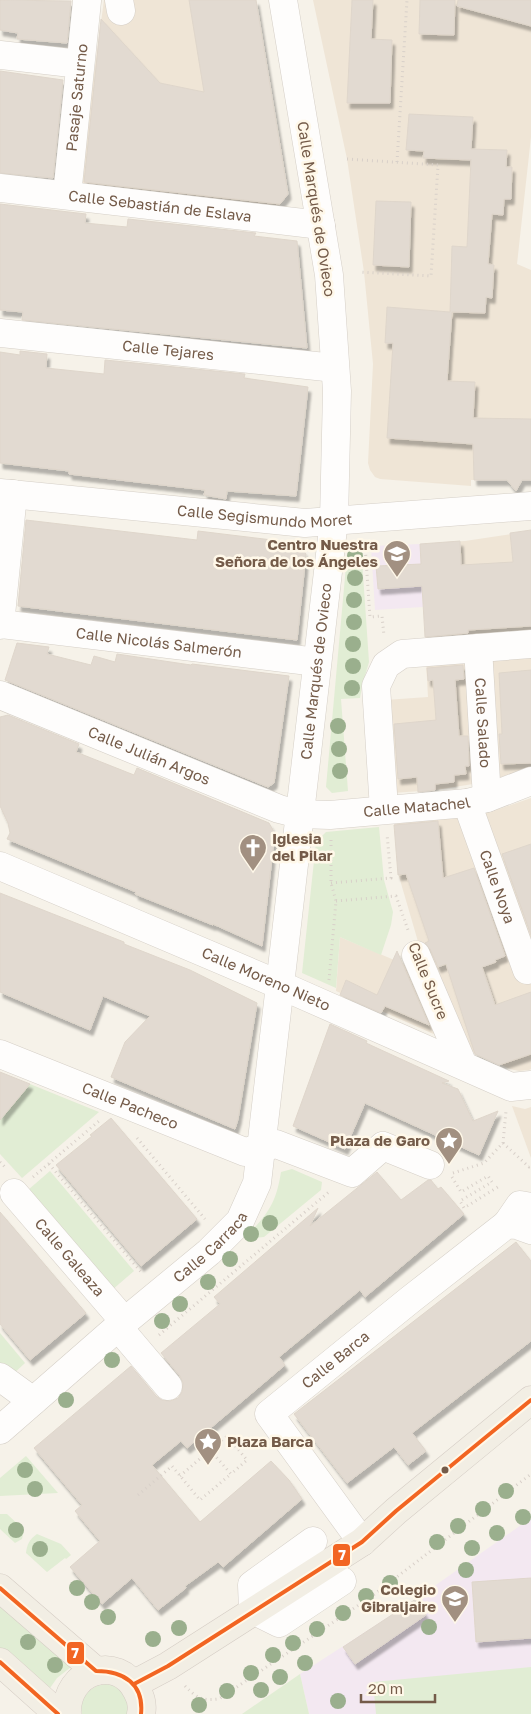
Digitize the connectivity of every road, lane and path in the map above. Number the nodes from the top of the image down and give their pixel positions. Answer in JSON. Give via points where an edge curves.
{"nodes":[{"id":1,"x":283,"y":0,"type":"edge"},
{"id":2,"x":407,"y":0,"type":"edge"},
{"id":3,"x":87,"y":1,"type":"dead end"},
{"id":4,"x":0,"y":55,"type":"edge"},
{"id":5,"x":80,"y":64,"type":"junction"},
{"id":6,"x":347,"y":159,"type":"dead end"},
{"id":7,"x":397,"y":162,"type":"junction"},
{"id":8,"x":0,"y":188,"type":"edge"},
{"id":9,"x":67,"y":195,"type":"junction"},
{"id":10,"x":321,"y":225,"type":"junction"},
{"id":11,"x":360,"y":272,"type":"dead end"},
{"id":12,"x":0,"y":333,"type":"edge"},
{"id":13,"x":335,"y":368,"type":"junction"},
{"id":14,"x":7,"y":494,"type":"edge"},
{"id":15,"x":531,"y":506,"type":"edge"},
{"id":16,"x":334,"y":520,"type":"junction"},
{"id":17,"x":366,"y":545,"type":"dead end"},
{"id":18,"x":0,"y":625,"type":"edge"},
{"id":19,"x":531,"y":644,"type":"edge"},
{"id":20,"x":478,"y":648,"type":"junction"},
{"id":21,"x":317,"y":662,"type":"junction"},
{"id":22,"x":386,"y":665,"type":"junction"},
{"id":23,"x":0,"y":695,"type":"edge"},
{"id":24,"x":531,"y":781,"type":"edge"},
{"id":25,"x":478,"y":800,"type":"junction"},
{"id":26,"x":300,"y":814,"type":"junction"},
{"id":27,"x":385,"y":821,"type":"junction"},
{"id":28,"x":331,"y":831,"type":"dead end"},
{"id":29,"x":0,"y":866,"type":"edge"},
{"id":30,"x":331,"y":884,"type":"junction"},
{"id":31,"x":336,"y":901,"type":"junction"},
{"id":32,"x":416,"y":955,"type":"joint"},
{"id":33,"x":527,"y":970,"type":"dead end"},
{"id":34,"x":329,"y":985,"type":"dead end"},
{"id":35,"x":280,"y":986,"type":"junction"},
{"id":36,"x":0,"y":1054,"type":"edge"},
{"id":37,"x":463,"y":1066,"type":"junction"},
{"id":38,"x":521,"y":1086,"type":"edge"},
{"id":39,"x":89,"y":1129,"type":"dead end"},
{"id":40,"x":136,"y":1136,"type":"dead end"},
{"id":41,"x":503,"y":1143,"type":"junction"},
{"id":42,"x":260,"y":1148,"type":"junction"},
{"id":43,"x":49,"y":1164,"type":"junction"},
{"id":44,"x":531,"y":1166,"type":"edge"},
{"id":45,"x":440,"y":1170,"type":"junction"},
{"id":46,"x":40,"y":1171,"type":"dead end"},
{"id":47,"x":352,"y":1173,"type":"junction"},
{"id":48,"x":504,"y":1184,"type":"dead end"},
{"id":49,"x":14,"y":1193,"type":"dead end"},
{"id":50,"x":531,"y":1207,"type":"edge"},
{"id":51,"x":200,"y":1224,"type":"dead end"},
{"id":52,"x":519,"y":1227,"type":"edge"},
{"id":53,"x":137,"y":1278,"type":"dead end"},
{"id":54,"x":122,"y":1324,"type":"junction"},
{"id":55,"x":140,"y":1352,"type":"junction"},
{"id":56,"x":0,"y":1377,"type":"edge"},
{"id":57,"x":168,"y":1386,"type":"dead end"},
{"id":58,"x":531,"y":1400,"type":"edge"},
{"id":59,"x":33,"y":1401,"type":"junction"},
{"id":60,"x":0,"y":1430,"type":"edge"},
{"id":61,"x":251,"y":1437,"type":"dead end"},
{"id":62,"x":237,"y":1448,"type":"junction"},
{"id":63,"x":210,"y":1450,"type":"junction"},
{"id":64,"x":231,"y":1474,"type":"junction"},
{"id":65,"x":180,"y":1476,"type":"junction"},
{"id":66,"x":138,"y":1495,"type":"dead end"},
{"id":67,"x":314,"y":1541,"type":"dead end"},
{"id":68,"x":362,"y":1542,"type":"junction"},
{"id":69,"x":342,"y":1581,"type":"dead end"},
{"id":70,"x":0,"y":1588,"type":"edge"},
{"id":71,"x":253,"y":1610,"type":"junction"},
{"id":72,"x":0,"y":1662,"type":"edge"},
{"id":73,"x":96,"y":1671,"type":"junction"},
{"id":74,"x":134,"y":1684,"type":"junction"},
{"id":75,"x":58,"y":1714,"type":"edge"},
{"id":76,"x":67,"y":1714,"type":"edge"},
{"id":77,"x":141,"y":1714,"type":"edge"}],
"edges":[{"from":1,"to":10,"type":"street","name":"Calle Marqués de Ovieco"},
{"from":2,"to":7,"type":"path"},
{"from":3,"to":5,"type":"street","name":"Pasaje Saturno"},
{"from":4,"to":5,"type":"street"},
{"from":5,"to":9,"type":"street","name":"Pasaje Saturno"},
{"from":6,"to":7,"type":"path"},
{"from":7,"to":11,"type":"path","via":[[438,165],[431,276]]},
{"from":8,"to":9,"type":"street","name":"Calle Sebastián de Eslava"},
{"from":9,"to":10,"type":"street","name":"Calle Sebastián de Eslava"},
{"from":10,"to":13,"type":"street","name":"Calle Marqués de Ovieco","via":[[329,275]]},
{"from":12,"to":13,"type":"street","name":"Calle Tejares"},
{"from":13,"to":16,"type":"street","name":"Calle Marqués de Ovieco"},
{"from":14,"to":16,"type":"street","name":"Calle Segismundo Moret","via":[[305,523]]},
{"from":14,"to":18,"type":"street"},
{"from":15,"to":16,"type":"street","name":"Calle Segismundo Moret"},
{"from":16,"to":21,"type":"street","name":"Calle Marqués de Ovieco"},
{"from":17,"to":22,"type":"path","via":[[370,617],[382,616]]},
{"from":18,"to":21,"type":"street","name":"Calle Nicolás Salmerón"},
{"from":19,"to":20,"type":"street"},
{"from":20,"to":22,"type":"street","via":[[402,654]]},
{"from":20,"to":25,"type":"street","name":"Calle Salado"},
{"from":21,"to":26,"type":"street","name":"Calle Marqués de Ovieco"},
{"from":22,"to":27,"type":"street","via":[[376,686]]},
{"from":23,"to":26,"type":"street","name":"Calle Julián Argos","via":[[279,809]]},
{"from":24,"to":25,"type":"street","name":"Calle Matachel"},
{"from":25,"to":27,"type":"street","name":"Calle Matachel"},
{"from":25,"to":33,"type":"street","name":"Calle Noya"},
{"from":26,"to":27,"type":"street","name":"Calle Matachel"},
{"from":26,"to":35,"type":"street","name":"Calle Marqués de Ovieco"},
{"from":27,"to":30,"type":"path","via":[[391,878]]},
{"from":28,"to":30,"type":"path"},
{"from":29,"to":35,"type":"street","name":"Calle Moreno Nieto"},
{"from":30,"to":31,"type":"path"},
{"from":31,"to":32,"type":"path","name":"Calle Sucre","via":[[396,896]]},
{"from":31,"to":34,"type":"path"},
{"from":32,"to":37,"type":"street","name":"Calle Sucre"},
{"from":35,"to":37,"type":"street","name":"Calle Moreno Nieto"},
{"from":35,"to":42,"type":"street","name":"Calle Carraca"},
{"from":36,"to":42,"type":"street","name":"Calle Pacheco","via":[[245,1152]]},
{"from":37,"to":38,"type":"street","name":"Calle Moreno Nieto"},
{"from":38,"to":41,"type":"path","via":[[507,1105]]},
{"from":39,"to":43,"type":"path"},
{"from":40,"to":51,"type":"path","via":[[206,1219]]},
{"from":41,"to":44,"type":"path"},
{"from":41,"to":45,"type":"path","via":[[484,1163]]},
{"from":42,"to":47,"type":"street","via":[[276,1144]]},
{"from":42,"to":54,"type":"street","name":"Calle Carraca","via":[[257,1183],[240,1220],[209,1252]]},
{"from":43,"to":46,"type":"path"},
{"from":43,"to":53,"type":"path","via":[[142,1273]]},
{"from":45,"to":47,"type":"street","via":[[383,1146]]},
{"from":45,"to":48,"type":"path","via":[[461,1192],[488,1176],[492,1182],[460,1201],[464,1208]]},
{"from":47,"to":55,"type":"path"},
{"from":49,"to":54,"type":"street","name":"Calle Galeaza"},
{"from":50,"to":52,"type":"street","via":[[520,1205]]},
{"from":52,"to":68,"type":"street","name":"Calle Barca","via":[[269,1414]]},
{"from":54,"to":55,"type":"street","name":"Calle Galeaza"},
{"from":54,"to":59,"type":"street","name":"Calle Carraca"},
{"from":55,"to":57,"type":"street","name":"Calle Galeaza"},
{"from":56,"to":59,"type":"street"},
{"from":58,"to":68,"type":"main road"},
{"from":59,"to":60,"type":"street","name":"Calle Carraca"},
{"from":61,"to":62,"type":"path"},
{"from":62,"to":63,"type":"path","via":[[227,1436]]},
{"from":62,"to":64,"type":"path","via":[[247,1460]]},
{"from":63,"to":64,"type":"path"},
{"from":63,"to":65,"type":"path"},
{"from":64,"to":65,"type":"path","via":[[200,1500]]},
{"from":65,"to":66,"type":"path","via":[[172,1466]]},
{"from":67,"to":71,"type":"street","via":[[252,1585]]},
{"from":68,"to":71,"type":"main road"},
{"from":69,"to":71,"type":"street","via":[[279,1623]]},
{"from":70,"to":73,"type":"main road"},
{"from":71,"to":74,"type":"main road","via":[[168,1666]]},
{"from":72,"to":75,"type":"main road"},
{"from":73,"to":74,"type":"main road","via":[[117,1672]]},
{"from":73,"to":76,"type":"main road","via":[[83,1676],[73,1686],[67,1699]]},
{"from":74,"to":77,"type":"main road","via":[[140,1697]]}]}
